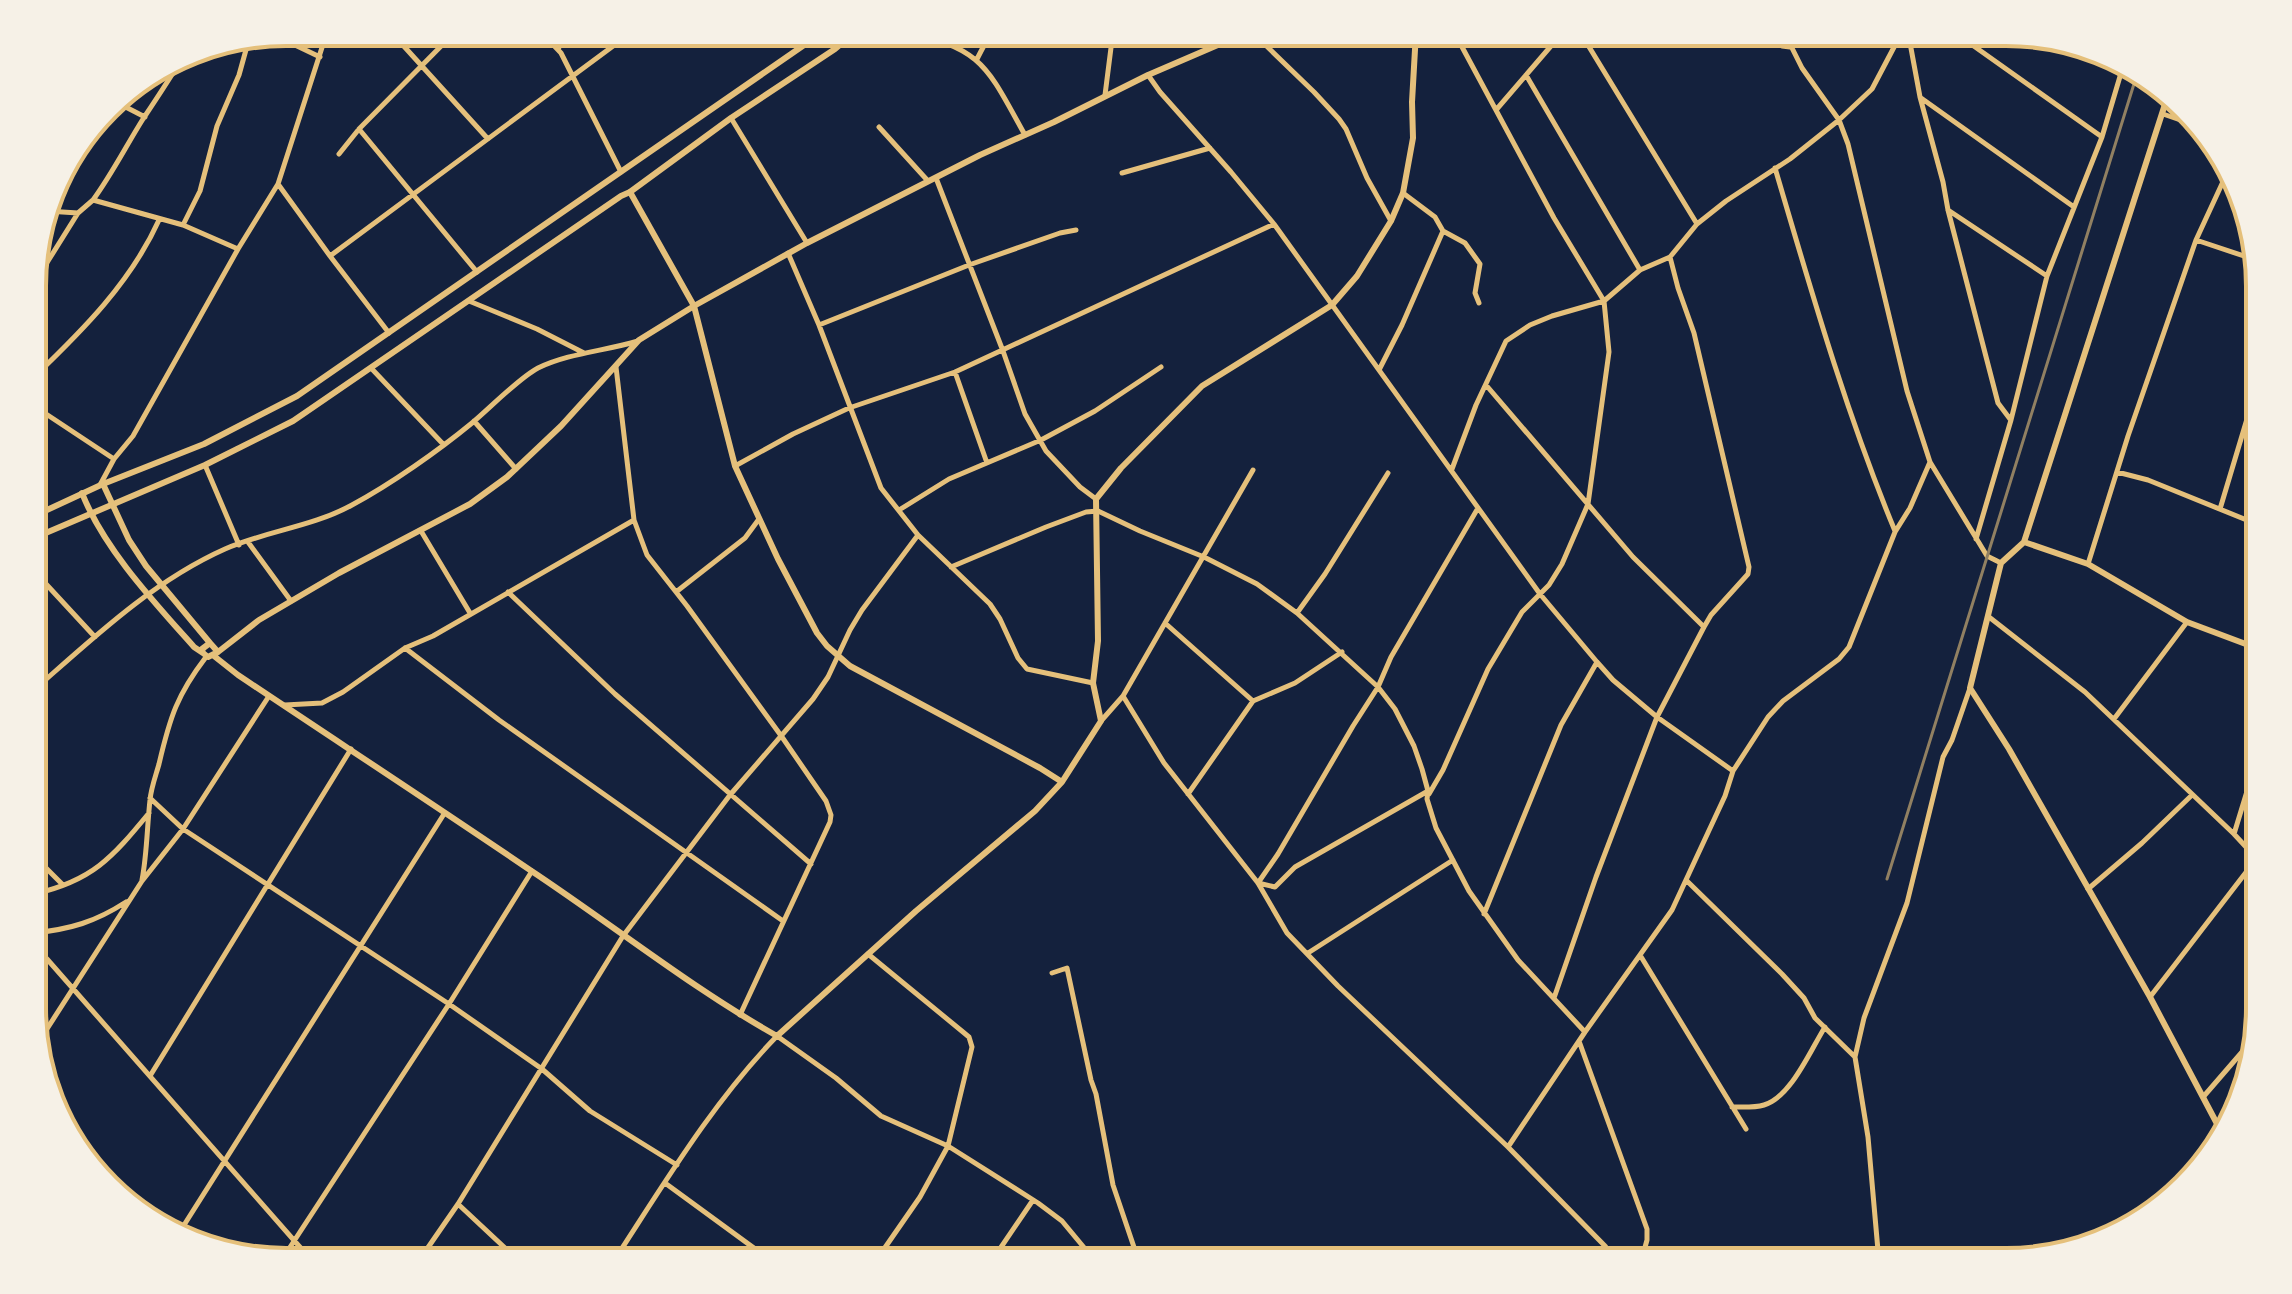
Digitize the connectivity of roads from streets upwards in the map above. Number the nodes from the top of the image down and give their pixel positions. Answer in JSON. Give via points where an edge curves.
{"nodes":[{"id":1,"x":297,"y":46,"type":"edge"},
{"id":2,"x":323,"y":46,"type":"edge"},
{"id":3,"x":404,"y":46,"type":"edge"},
{"id":4,"x":441,"y":46,"type":"edge"},
{"id":5,"x":555,"y":46,"type":"edge"},
{"id":6,"x":560,"y":46,"type":"edge"},
{"id":7,"x":613,"y":46,"type":"edge"},
{"id":8,"x":800,"y":46,"type":"edge"},
{"id":9,"x":839,"y":46,"type":"edge"},
{"id":10,"x":952,"y":46,"type":"edge"},
{"id":11,"x":984,"y":46,"type":"edge"},
{"id":12,"x":1111,"y":46,"type":"edge"},
{"id":13,"x":1217,"y":46,"type":"edge"},
{"id":14,"x":1265,"y":46,"type":"edge"},
{"id":15,"x":1415,"y":46,"type":"edge"},
{"id":16,"x":1462,"y":46,"type":"edge"},
{"id":17,"x":1551,"y":46,"type":"edge"},
{"id":18,"x":1589,"y":46,"type":"edge"},
{"id":19,"x":1782,"y":46,"type":"edge"},
{"id":20,"x":1897,"y":46,"type":"edge"},
{"id":21,"x":1908,"y":46,"type":"edge"},
{"id":22,"x":1974,"y":46,"type":"edge"},
{"id":23,"x":1790,"y":47,"type":"joint"},
{"id":24,"x":558,"y":49,"type":"junction"},
{"id":25,"x":246,"y":50,"type":"edge"},
{"id":26,"x":320,"y":57,"type":"junction"},
{"id":27,"x":977,"y":59,"type":"junction"},
{"id":28,"x":421,"y":65,"type":"junction"},
{"id":29,"x":172,"y":75,"type":"edge"},
{"id":30,"x":1148,"y":75,"type":"junction"},
{"id":31,"x":1526,"y":75,"type":"junction"},
{"id":32,"x":2120,"y":75,"type":"edge"},
{"id":33,"x":573,"y":76,"type":"junction"},
{"id":34,"x":1105,"y":95,"type":"junction"},
{"id":35,"x":1920,"y":97,"type":"junction"},
{"id":36,"x":127,"y":107,"type":"edge"},
{"id":37,"x":2165,"y":107,"type":"edge"},
{"id":38,"x":1496,"y":110,"type":"junction"},
{"id":39,"x":2163,"y":114,"type":"junction"},
{"id":40,"x":145,"y":117,"type":"junction"},
{"id":41,"x":731,"y":118,"type":"junction"},
{"id":42,"x":2177,"y":119,"type":"edge"},
{"id":43,"x":1839,"y":120,"type":"junction"},
{"id":44,"x":879,"y":127,"type":"dead end"},
{"id":45,"x":359,"y":129,"type":"junction"},
{"id":46,"x":1025,"y":135,"type":"junction"},
{"id":47,"x":2102,"y":137,"type":"junction"},
{"id":48,"x":488,"y":139,"type":"junction"},
{"id":49,"x":1210,"y":148,"type":"junction"},
{"id":50,"x":339,"y":154,"type":"dead end"},
{"id":51,"x":1775,"y":168,"type":"junction"},
{"id":52,"x":621,"y":172,"type":"junction"},
{"id":53,"x":1122,"y":173,"type":"dead end"},
{"id":54,"x":936,"y":178,"type":"junction"},
{"id":55,"x":928,"y":181,"type":"junction"},
{"id":56,"x":2222,"y":183,"type":"edge"},
{"id":57,"x":278,"y":184,"type":"junction"},
{"id":58,"x":630,"y":192,"type":"junction"},
{"id":59,"x":1403,"y":193,"type":"junction"},
{"id":60,"x":413,"y":195,"type":"junction"},
{"id":61,"x":93,"y":200,"type":"junction"},
{"id":62,"x":2074,"y":207,"type":"junction"},
{"id":63,"x":1948,"y":210,"type":"junction"},
{"id":64,"x":58,"y":212,"type":"edge"},
{"id":65,"x":78,"y":213,"type":"junction"},
{"id":66,"x":159,"y":220,"type":"junction"},
{"id":67,"x":1391,"y":221,"type":"junction"},
{"id":68,"x":1274,"y":224,"type":"junction"},
{"id":69,"x":1697,"y":224,"type":"junction"},
{"id":70,"x":183,"y":225,"type":"junction"},
{"id":71,"x":1076,"y":230,"type":"dead end"},
{"id":72,"x":1443,"y":231,"type":"junction"},
{"id":73,"x":2196,"y":240,"type":"junction"},
{"id":74,"x":807,"y":243,"type":"junction"},
{"id":75,"x":238,"y":249,"type":"junction"},
{"id":76,"x":788,"y":253,"type":"junction"},
{"id":77,"x":330,"y":256,"type":"junction"},
{"id":78,"x":2243,"y":256,"type":"edge"},
{"id":79,"x":1670,"y":257,"type":"junction"},
{"id":80,"x":48,"y":260,"type":"edge"},
{"id":81,"x":969,"y":265,"type":"junction"},
{"id":82,"x":1640,"y":270,"type":"junction"},
{"id":83,"x":477,"y":272,"type":"junction"},
{"id":84,"x":2047,"y":276,"type":"junction"},
{"id":85,"x":469,"y":301,"type":"junction"},
{"id":86,"x":1604,"y":301,"type":"junction"},
{"id":87,"x":1479,"y":303,"type":"dead end"},
{"id":88,"x":1332,"y":305,"type":"junction"},
{"id":89,"x":694,"y":306,"type":"junction"},
{"id":90,"x":819,"y":325,"type":"junction"},
{"id":91,"x":389,"y":333,"type":"junction"},
{"id":92,"x":639,"y":340,"type":"junction"},
{"id":93,"x":1003,"y":351,"type":"junction"},
{"id":94,"x":584,"y":353,"type":"junction"},
{"id":95,"x":46,"y":365,"type":"edge"},
{"id":96,"x":616,"y":367,"type":"junction"},
{"id":97,"x":1161,"y":367,"type":"dead end"},
{"id":98,"x":371,"y":368,"type":"junction"},
{"id":99,"x":1379,"y":370,"type":"junction"},
{"id":100,"x":955,"y":372,"type":"junction"},
{"id":101,"x":1486,"y":385,"type":"junction"},
{"id":102,"x":849,"y":408,"type":"junction"},
{"id":103,"x":46,"y":414,"type":"edge"},
{"id":104,"x":2011,"y":420,"type":"junction"},
{"id":105,"x":474,"y":421,"type":"junction"},
{"id":106,"x":2245,"y":426,"type":"edge"},
{"id":107,"x":1041,"y":440,"type":"junction"},
{"id":108,"x":443,"y":444,"type":"junction"},
{"id":109,"x":114,"y":459,"type":"junction"},
{"id":110,"x":1930,"y":462,"type":"junction"},
{"id":111,"x":987,"y":463,"type":"junction"},
{"id":112,"x":205,"y":465,"type":"junction"},
{"id":113,"x":735,"y":466,"type":"junction"},
{"id":114,"x":516,"y":469,"type":"junction"},
{"id":115,"x":1253,"y":470,"type":"dead end"},
{"id":116,"x":1451,"y":470,"type":"junction"},
{"id":117,"x":2117,"y":472,"type":"junction"},
{"id":118,"x":1388,"y":473,"type":"dead end"},
{"id":119,"x":102,"y":485,"type":"junction"},
{"id":120,"x":82,"y":493,"type":"junction"},
{"id":121,"x":1096,"y":499,"type":"junction"},
{"id":122,"x":112,"y":504,"type":"junction"},
{"id":123,"x":1588,"y":504,"type":"junction"},
{"id":124,"x":1478,"y":508,"type":"junction"},
{"id":125,"x":2220,"y":509,"type":"junction"},
{"id":126,"x":46,"y":510,"type":"edge"},
{"id":127,"x":899,"y":510,"type":"junction"},
{"id":128,"x":1098,"y":511,"type":"junction"},
{"id":129,"x":90,"y":514,"type":"junction"},
{"id":130,"x":759,"y":519,"type":"junction"},
{"id":131,"x":2245,"y":519,"type":"edge"},
{"id":132,"x":634,"y":520,"type":"junction"},
{"id":133,"x":421,"y":531,"type":"junction"},
{"id":134,"x":1895,"y":532,"type":"junction"},
{"id":135,"x":46,"y":533,"type":"edge"},
{"id":136,"x":918,"y":535,"type":"junction"},
{"id":137,"x":1976,"y":540,"type":"junction"},
{"id":138,"x":248,"y":542,"type":"junction"},
{"id":139,"x":2024,"y":542,"type":"junction"},
{"id":140,"x":239,"y":545,"type":"junction"},
{"id":141,"x":1204,"y":557,"type":"junction"},
{"id":142,"x":2001,"y":563,"type":"junction"},
{"id":143,"x":2088,"y":564,"type":"junction"},
{"id":144,"x":951,"y":567,"type":"junction"},
{"id":145,"x":46,"y":584,"type":"edge"},
{"id":146,"x":162,"y":585,"type":"junction"},
{"id":147,"x":508,"y":592,"type":"junction"},
{"id":148,"x":676,"y":592,"type":"junction"},
{"id":149,"x":1540,"y":594,"type":"junction"},
{"id":150,"x":148,"y":595,"type":"junction"},
{"id":151,"x":291,"y":601,"type":"junction"},
{"id":152,"x":470,"y":613,"type":"junction"},
{"id":153,"x":1297,"y":613,"type":"junction"},
{"id":154,"x":1989,"y":617,"type":"junction"},
{"id":155,"x":2187,"y":622,"type":"junction"},
{"id":156,"x":1165,"y":623,"type":"junction"},
{"id":157,"x":1704,"y":627,"type":"junction"},
{"id":158,"x":95,"y":637,"type":"junction"},
{"id":159,"x":210,"y":643,"type":"junction"},
{"id":160,"x":2245,"y":644,"type":"edge"},
{"id":161,"x":405,"y":648,"type":"junction"},
{"id":162,"x":1342,"y":652,"type":"junction"},
{"id":163,"x":210,"y":654,"type":"junction"},
{"id":164,"x":837,"y":656,"type":"junction"},
{"id":165,"x":1597,"y":662,"type":"junction"},
{"id":166,"x":46,"y":680,"type":"edge"},
{"id":167,"x":1093,"y":683,"type":"junction"},
{"id":168,"x":1378,"y":687,"type":"junction"},
{"id":169,"x":1970,"y":688,"type":"junction"},
{"id":170,"x":269,"y":696,"type":"junction"},
{"id":171,"x":1123,"y":696,"type":"junction"},
{"id":172,"x":1253,"y":701,"type":"junction"},
{"id":173,"x":285,"y":705,"type":"junction"},
{"id":174,"x":1657,"y":717,"type":"junction"},
{"id":175,"x":2114,"y":719,"type":"junction"},
{"id":176,"x":1101,"y":721,"type":"junction"},
{"id":177,"x":782,"y":737,"type":"junction"},
{"id":178,"x":351,"y":749,"type":"junction"},
{"id":179,"x":1733,"y":771,"type":"junction"},
{"id":180,"x":1062,"y":782,"type":"junction"},
{"id":181,"x":1428,"y":791,"type":"junction"},
{"id":182,"x":1187,"y":794,"type":"junction"},
{"id":183,"x":730,"y":795,"type":"junction"},
{"id":184,"x":2192,"y":795,"type":"junction"},
{"id":185,"x":150,"y":798,"type":"junction"},
{"id":186,"x":1427,"y":799,"type":"junction"},
{"id":187,"x":2245,"y":805,"type":"edge"},
{"id":188,"x":150,"y":813,"type":"junction"},
{"id":189,"x":444,"y":814,"type":"junction"},
{"id":190,"x":183,"y":829,"type":"junction"},
{"id":191,"x":2234,"y":834,"type":"junction"},
{"id":192,"x":2245,"y":845,"type":"edge"},
{"id":193,"x":688,"y":852,"type":"junction"},
{"id":194,"x":1453,"y":860,"type":"junction"},
{"id":195,"x":811,"y":864,"type":"junction"},
{"id":196,"x":46,"y":868,"type":"edge"},
{"id":197,"x":532,"y":871,"type":"junction"},
{"id":198,"x":2245,"y":876,"type":"edge"},
{"id":199,"x":142,"y":881,"type":"junction"},
{"id":200,"x":1687,"y":881,"type":"junction"},
{"id":201,"x":1258,"y":883,"type":"junction"},
{"id":202,"x":269,"y":884,"type":"junction"},
{"id":203,"x":63,"y":885,"type":"junction"},
{"id":204,"x":2088,"y":889,"type":"junction"},
{"id":205,"x":46,"y":890,"type":"edge"},
{"id":206,"x":131,"y":899,"type":"junction"},
{"id":207,"x":1484,"y":914,"type":"junction"},
{"id":208,"x":784,"y":921,"type":"junction"},
{"id":209,"x":46,"y":931,"type":"edge"},
{"id":210,"x":623,"y":936,"type":"junction"},
{"id":211,"x":361,"y":946,"type":"junction"},
{"id":212,"x":1308,"y":953,"type":"junction"},
{"id":213,"x":868,"y":954,"type":"junction"},
{"id":214,"x":1640,"y":955,"type":"junction"},
{"id":215,"x":46,"y":958,"type":"edge"},
{"id":216,"x":1052,"y":973,"type":"dead end"},
{"id":217,"x":72,"y":988,"type":"junction"},
{"id":218,"x":2150,"y":997,"type":"junction"},
{"id":219,"x":1554,"y":998,"type":"junction"},
{"id":220,"x":449,"y":1004,"type":"junction"},
{"id":221,"x":740,"y":1015,"type":"junction"},
{"id":222,"x":1825,"y":1027,"type":"junction"},
{"id":223,"x":47,"y":1028,"type":"edge"},
{"id":224,"x":1585,"y":1032,"type":"junction"},
{"id":225,"x":777,"y":1036,"type":"junction"},
{"id":226,"x":1579,"y":1041,"type":"junction"},
{"id":227,"x":2241,"y":1053,"type":"edge"},
{"id":228,"x":1855,"y":1057,"type":"junction"},
{"id":229,"x":542,"y":1069,"type":"junction"},
{"id":230,"x":150,"y":1076,"type":"junction"},
{"id":231,"x":2204,"y":1096,"type":"junction"},
{"id":232,"x":1732,"y":1107,"type":"junction"},
{"id":233,"x":2217,"y":1122,"type":"edge"},
{"id":234,"x":1746,"y":1129,"type":"dead end"},
{"id":235,"x":948,"y":1146,"type":"junction"},
{"id":236,"x":1508,"y":1147,"type":"junction"},
{"id":237,"x":224,"y":1161,"type":"junction"},
{"id":238,"x":677,"y":1165,"type":"junction"},
{"id":239,"x":665,"y":1183,"type":"junction"},
{"id":240,"x":1033,"y":1200,"type":"junction"},
{"id":241,"x":458,"y":1204,"type":"junction"},
{"id":242,"x":184,"y":1225,"type":"edge"},
{"id":243,"x":294,"y":1239,"type":"junction"},
{"id":244,"x":1606,"y":1247,"type":"edge"},
{"id":245,"x":1645,"y":1247,"type":"edge"},
{"id":246,"x":1878,"y":1247,"type":"edge"},
{"id":247,"x":289,"y":1248,"type":"edge"},
{"id":248,"x":301,"y":1248,"type":"edge"},
{"id":249,"x":428,"y":1248,"type":"edge"},
{"id":250,"x":505,"y":1248,"type":"edge"},
{"id":251,"x":622,"y":1248,"type":"edge"},
{"id":252,"x":753,"y":1248,"type":"edge"},
{"id":253,"x":885,"y":1248,"type":"edge"},
{"id":254,"x":1001,"y":1248,"type":"edge"},
{"id":255,"x":1084,"y":1248,"type":"edge"},
{"id":256,"x":1134,"y":1248,"type":"edge"}],
"edges":[{"from":1,"to":26,"type":"street"},
{"from":2,"to":26,"type":"street"},
{"from":3,"to":28,"type":"street"},
{"from":4,"to":28,"type":"street"},
{"from":5,"to":24,"type":"street"},
{"from":6,"to":24,"type":"street"},
{"from":7,"to":33,"type":"street"},
{"from":8,"to":52,"type":"street"},
{"from":9,"to":41,"type":"street"},
{"from":10,"to":27,"type":"street"},
{"from":11,"to":27,"type":"street"},
{"from":12,"to":34,"type":"street"},
{"from":13,"to":30,"type":"street"},
{"from":14,"to":67,"type":"street","via":[[1339,119]]},
{"from":15,"to":59,"type":"street","via":[[1413,138]]},
{"from":16,"to":38,"type":"street"},
{"from":17,"to":31,"type":"street"},
{"from":18,"to":69,"type":"street"},
{"from":19,"to":23,"type":"street"},
{"from":20,"to":43,"type":"street","via":[[1872,89]]},
{"from":21,"to":35,"type":"street"},
{"from":22,"to":47,"type":"street"},
{"from":23,"to":43,"type":"street"},
{"from":24,"to":33,"type":"street"},
{"from":25,"to":70,"type":"street","via":[[200,191]]},
{"from":26,"to":57,"type":"street"},
{"from":27,"to":46,"type":"street","via":[[990,72]]},
{"from":28,"to":45,"type":"street"},
{"from":28,"to":48,"type":"street"},
{"from":29,"to":40,"type":"street"},
{"from":30,"to":34,"type":"street"},
{"from":30,"to":49,"type":"street"},
{"from":31,"to":38,"type":"street"},
{"from":31,"to":82,"type":"street"},
{"from":32,"to":47,"type":"street"},
{"from":33,"to":48,"type":"street"},
{"from":33,"to":52,"type":"street"},
{"from":34,"to":46,"type":"street"},
{"from":35,"to":62,"type":"street"},
{"from":35,"to":63,"type":"street"},
{"from":36,"to":40,"type":"street"},
{"from":37,"to":39,"type":"street"},
{"from":38,"to":86,"type":"street"},
{"from":39,"to":42,"type":"street"},
{"from":39,"to":139,"type":"street"},
{"from":40,"to":61,"type":"street"},
{"from":41,"to":58,"type":"street"},
{"from":41,"to":74,"type":"street"},
{"from":43,"to":51,"type":"street"},
{"from":43,"to":110,"type":"street"},
{"from":44,"to":55,"type":"street"},
{"from":45,"to":50,"type":"street"},
{"from":45,"to":60,"type":"street"},
{"from":46,"to":54,"type":"street"},
{"from":47,"to":62,"type":"street"},
{"from":48,"to":60,"type":"street"},
{"from":49,"to":53,"type":"street"},
{"from":49,"to":68,"type":"street"},
{"from":51,"to":69,"type":"street"},
{"from":51,"to":134,"type":"street","via":[[1820,321]]},
{"from":52,"to":83,"type":"street"},
{"from":54,"to":55,"type":"street"},
{"from":54,"to":81,"type":"street"},
{"from":55,"to":74,"type":"street"},
{"from":56,"to":73,"type":"street"},
{"from":57,"to":75,"type":"street"},
{"from":57,"to":77,"type":"street"},
{"from":58,"to":85,"type":"street"},
{"from":58,"to":89,"type":"street"},
{"from":59,"to":67,"type":"street"},
{"from":59,"to":72,"type":"street","via":[[1435,217]]},
{"from":60,"to":77,"type":"street"},
{"from":60,"to":83,"type":"street"},
{"from":61,"to":65,"type":"street"},
{"from":61,"to":66,"type":"street"},
{"from":62,"to":84,"type":"street"},
{"from":63,"to":84,"type":"street"},
{"from":63,"to":104,"type":"street","via":[[1998,403]]},
{"from":64,"to":65,"type":"street"},
{"from":65,"to":80,"type":"street"},
{"from":66,"to":70,"type":"street"},
{"from":66,"to":95,"type":"street","via":[[100,310]]},
{"from":67,"to":88,"type":"street"},
{"from":68,"to":88,"type":"street"},
{"from":68,"to":93,"type":"street"},
{"from":69,"to":79,"type":"street"},
{"from":70,"to":75,"type":"street"},
{"from":71,"to":81,"type":"street"},
{"from":72,"to":87,"type":"street","via":[[1465,243],[1480,264],[1475,293]]},
{"from":72,"to":99,"type":"street"},
{"from":73,"to":78,"type":"street"},
{"from":73,"to":117,"type":"street"},
{"from":74,"to":76,"type":"street"},
{"from":75,"to":109,"type":"street","via":[[133,436]]},
{"from":76,"to":89,"type":"street"},
{"from":76,"to":90,"type":"street"},
{"from":77,"to":91,"type":"street"},
{"from":79,"to":82,"type":"street"},
{"from":79,"to":157,"type":"street","via":[[1694,333],[1749,567]]},
{"from":81,"to":90,"type":"street"},
{"from":81,"to":93,"type":"street"},
{"from":82,"to":86,"type":"street"},
{"from":83,"to":91,"type":"street"},
{"from":84,"to":104,"type":"street"},
{"from":85,"to":94,"type":"street"},
{"from":85,"to":98,"type":"street"},
{"from":86,"to":101,"type":"street","via":[[1517,332],[1506,341]]},
{"from":86,"to":123,"type":"street","via":[[1609,352]]},
{"from":88,"to":99,"type":"street"},
{"from":88,"to":121,"type":"street","via":[[1202,386]]},
{"from":89,"to":92,"type":"street"},
{"from":89,"to":113,"type":"street"},
{"from":90,"to":102,"type":"street"},
{"from":91,"to":119,"type":"street","via":[[297,396],[204,444]]},
{"from":92,"to":94,"type":"street"},
{"from":92,"to":96,"type":"street"},
{"from":93,"to":100,"type":"street"},
{"from":93,"to":107,"type":"street","via":[[1025,414]]},
{"from":94,"to":105,"type":"street","via":[[536,369]]},
{"from":96,"to":114,"type":"street"},
{"from":96,"to":132,"type":"street"},
{"from":97,"to":107,"type":"street"},
{"from":98,"to":108,"type":"street"},
{"from":98,"to":112,"type":"street","via":[[293,421]]},
{"from":99,"to":116,"type":"street"},
{"from":100,"to":102,"type":"street"},
{"from":100,"to":111,"type":"street"},
{"from":101,"to":116,"type":"street"},
{"from":101,"to":123,"type":"street"},
{"from":102,"to":113,"type":"street"},
{"from":102,"to":127,"type":"street","via":[[881,488]]},
{"from":103,"to":109,"type":"street"},
{"from":104,"to":137,"type":"street"},
{"from":105,"to":108,"type":"street"},
{"from":105,"to":114,"type":"street"},
{"from":106,"to":125,"type":"street"},
{"from":107,"to":111,"type":"street"},
{"from":107,"to":121,"type":"street","via":[[1062,470]]},
{"from":108,"to":138,"type":"street","via":[[353,505]]},
{"from":109,"to":119,"type":"street"},
{"from":110,"to":134,"type":"street"},
{"from":110,"to":137,"type":"street"},
{"from":111,"to":127,"type":"street"},
{"from":112,"to":122,"type":"street"},
{"from":112,"to":140,"type":"street"},
{"from":113,"to":130,"type":"street"},
{"from":114,"to":133,"type":"street","via":[[470,504]]},
{"from":115,"to":141,"type":"street"},
{"from":116,"to":124,"type":"street"},
{"from":117,"to":125,"type":"street"},
{"from":117,"to":143,"type":"street"},
{"from":118,"to":153,"type":"street"},
{"from":119,"to":120,"type":"street"},
{"from":119,"to":122,"type":"street"},
{"from":120,"to":126,"type":"street"},
{"from":120,"to":129,"type":"street"},
{"from":121,"to":128,"type":"street"},
{"from":122,"to":129,"type":"street"},
{"from":122,"to":146,"type":"street","via":[[129,540]]},
{"from":123,"to":149,"type":"street","via":[[1562,564]]},
{"from":123,"to":157,"type":"street"},
{"from":124,"to":149,"type":"street"},
{"from":124,"to":168,"type":"street"},
{"from":125,"to":131,"type":"street"},
{"from":127,"to":136,"type":"street"},
{"from":128,"to":141,"type":"street"},
{"from":128,"to":144,"type":"street"},
{"from":128,"to":167,"type":"street"},
{"from":129,"to":135,"type":"street"},
{"from":129,"to":150,"type":"street"},
{"from":130,"to":148,"type":"street","via":[[745,538]]},
{"from":130,"to":164,"type":"street","via":[[817,633]]},
{"from":132,"to":147,"type":"street"},
{"from":132,"to":148,"type":"street","via":[[647,555]]},
{"from":133,"to":151,"type":"street"},
{"from":133,"to":152,"type":"street"},
{"from":134,"to":179,"type":"street","via":[[1849,647],[1774,709]]},
{"from":136,"to":144,"type":"street"},
{"from":136,"to":164,"type":"street","via":[[862,610]]},
{"from":137,"to":142,"type":"street","via":[[1987,556]]},
{"from":138,"to":140,"type":"street"},
{"from":138,"to":151,"type":"street"},
{"from":139,"to":142,"type":"street"},
{"from":139,"to":143,"type":"street"},
{"from":140,"to":146,"type":"street"},
{"from":141,"to":153,"type":"street","via":[[1257,584]]},
{"from":141,"to":156,"type":"street"},
{"from":142,"to":154,"type":"street"},
{"from":143,"to":155,"type":"street"},
{"from":144,"to":167,"type":"street","via":[[990,604],[1027,669]]},
{"from":145,"to":158,"type":"street"},
{"from":146,"to":150,"type":"street"},
{"from":146,"to":159,"type":"street"},
{"from":147,"to":152,"type":"street"},
{"from":147,"to":183,"type":"street"},
{"from":148,"to":177,"type":"street"},
{"from":149,"to":165,"type":"street"},
{"from":149,"to":186,"type":"street","via":[[1522,612],[1488,669]]},
{"from":150,"to":158,"type":"street"},
{"from":150,"to":163,"type":"street","via":[[194,647]]},
{"from":151,"to":163,"type":"street"},
{"from":152,"to":161,"type":"street"},
{"from":153,"to":162,"type":"street"},
{"from":154,"to":169,"type":"street"},
{"from":154,"to":175,"type":"street"},
{"from":155,"to":160,"type":"street"},
{"from":155,"to":175,"type":"street"},
{"from":156,"to":171,"type":"street"},
{"from":156,"to":172,"type":"street"},
{"from":157,"to":174,"type":"street"},
{"from":158,"to":166,"type":"street"},
{"from":159,"to":163,"type":"street"},
{"from":159,"to":163,"type":"street","via":[[203,647]]},
{"from":161,"to":173,"type":"street","via":[[322,703]]},
{"from":161,"to":193,"type":"street"},
{"from":162,"to":168,"type":"street"},
{"from":162,"to":172,"type":"street","via":[[1295,683]]},
{"from":163,"to":170,"type":"street"},
{"from":163,"to":185,"type":"street","via":[[175,704]]},
{"from":164,"to":177,"type":"street","via":[[828,677]]},
{"from":164,"to":180,"type":"street"},
{"from":165,"to":174,"type":"street"},
{"from":165,"to":207,"type":"street","via":[[1561,725]]},
{"from":167,"to":176,"type":"street"},
{"from":168,"to":181,"type":"street","via":[[1414,746]]},
{"from":168,"to":201,"type":"street"},
{"from":169,"to":204,"type":"street"},
{"from":169,"to":228,"type":"street","via":[[1943,757],[1907,903]]},
{"from":170,"to":173,"type":"street"},
{"from":170,"to":190,"type":"street"},
{"from":171,"to":176,"type":"street"},
{"from":171,"to":182,"type":"street"},
{"from":172,"to":182,"type":"street"},
{"from":173,"to":178,"type":"street"},
{"from":174,"to":179,"type":"street"},
{"from":174,"to":219,"type":"street"},
{"from":175,"to":184,"type":"street"},
{"from":176,"to":180,"type":"street"},
{"from":177,"to":183,"type":"street"},
{"from":177,"to":195,"type":"street","via":[[831,815]]},
{"from":178,"to":189,"type":"street"},
{"from":178,"to":202,"type":"street"},
{"from":179,"to":200,"type":"street"},
{"from":180,"to":213,"type":"street"},
{"from":181,"to":186,"type":"street"},
{"from":181,"to":201,"type":"street","via":[[1295,867],[1275,887]]},
{"from":182,"to":201,"type":"street"},
{"from":183,"to":193,"type":"street"},
{"from":183,"to":195,"type":"street"},
{"from":184,"to":191,"type":"street"},
{"from":184,"to":204,"type":"street"},
{"from":185,"to":188,"type":"street"},
{"from":185,"to":190,"type":"street"},
{"from":186,"to":194,"type":"street"},
{"from":187,"to":191,"type":"street"},
{"from":188,"to":199,"type":"street"},
{"from":188,"to":203,"type":"street","via":[[86,877]]},
{"from":189,"to":197,"type":"street"},
{"from":189,"to":211,"type":"street"},
{"from":190,"to":199,"type":"street"},
{"from":190,"to":202,"type":"street"},
{"from":191,"to":192,"type":"street"},
{"from":193,"to":208,"type":"street"},
{"from":193,"to":210,"type":"street"},
{"from":194,"to":207,"type":"street"},
{"from":194,"to":212,"type":"street"},
{"from":195,"to":208,"type":"street"},
{"from":196,"to":203,"type":"street"},
{"from":197,"to":210,"type":"street"},
{"from":197,"to":220,"type":"street"},
{"from":198,"to":218,"type":"street"},
{"from":199,"to":206,"type":"street"},
{"from":200,"to":214,"type":"street"},
{"from":200,"to":222,"type":"street","via":[[1782,974]]},
{"from":201,"to":212,"type":"street","via":[[1287,933]]},
{"from":202,"to":211,"type":"street"},
{"from":202,"to":230,"type":"street"},
{"from":203,"to":205,"type":"street"},
{"from":204,"to":218,"type":"street"},
{"from":206,"to":209,"type":"street","via":[[106,916]]},
{"from":206,"to":217,"type":"street"},
{"from":207,"to":219,"type":"street"},
{"from":208,"to":221,"type":"street"},
{"from":210,"to":221,"type":"street"},
{"from":210,"to":229,"type":"street"},
{"from":211,"to":220,"type":"street"},
{"from":211,"to":237,"type":"street"},
{"from":212,"to":236,"type":"street"},
{"from":213,"to":225,"type":"street"},
{"from":213,"to":235,"type":"street","via":[[971,1042]]},
{"from":214,"to":224,"type":"street"},
{"from":214,"to":232,"type":"street"},
{"from":215,"to":217,"type":"street"},
{"from":216,"to":256,"type":"street","via":[[1067,968],[1113,1185]]},
{"from":217,"to":223,"type":"street"},
{"from":217,"to":230,"type":"street"},
{"from":218,"to":231,"type":"street"},
{"from":219,"to":224,"type":"street"},
{"from":220,"to":229,"type":"street"},
{"from":220,"to":243,"type":"street"},
{"from":221,"to":225,"type":"street"},
{"from":222,"to":228,"type":"street"},
{"from":222,"to":232,"type":"street","via":[[1780,1096],[1758,1106]]},
{"from":224,"to":226,"type":"street"},
{"from":225,"to":235,"type":"street","via":[[881,1116]]},
{"from":225,"to":238,"type":"street"},
{"from":226,"to":236,"type":"street"},
{"from":226,"to":245,"type":"street","via":[[1647,1229]]},
{"from":227,"to":231,"type":"street"},
{"from":228,"to":246,"type":"street"},
{"from":229,"to":238,"type":"street","via":[[590,1111]]},
{"from":229,"to":241,"type":"street"},
{"from":230,"to":237,"type":"street"},
{"from":231,"to":233,"type":"street"},
{"from":232,"to":234,"type":"street"},
{"from":235,"to":240,"type":"street"},
{"from":235,"to":253,"type":"street"},
{"from":236,"to":244,"type":"street"},
{"from":237,"to":242,"type":"street"},
{"from":237,"to":243,"type":"street"},
{"from":238,"to":239,"type":"street"},
{"from":239,"to":251,"type":"street"},
{"from":239,"to":252,"type":"street"},
{"from":240,"to":254,"type":"street"},
{"from":240,"to":255,"type":"street","via":[[1062,1221]]},
{"from":241,"to":249,"type":"street"},
{"from":241,"to":250,"type":"street"},
{"from":243,"to":247,"type":"street"},
{"from":243,"to":248,"type":"street"}]}
